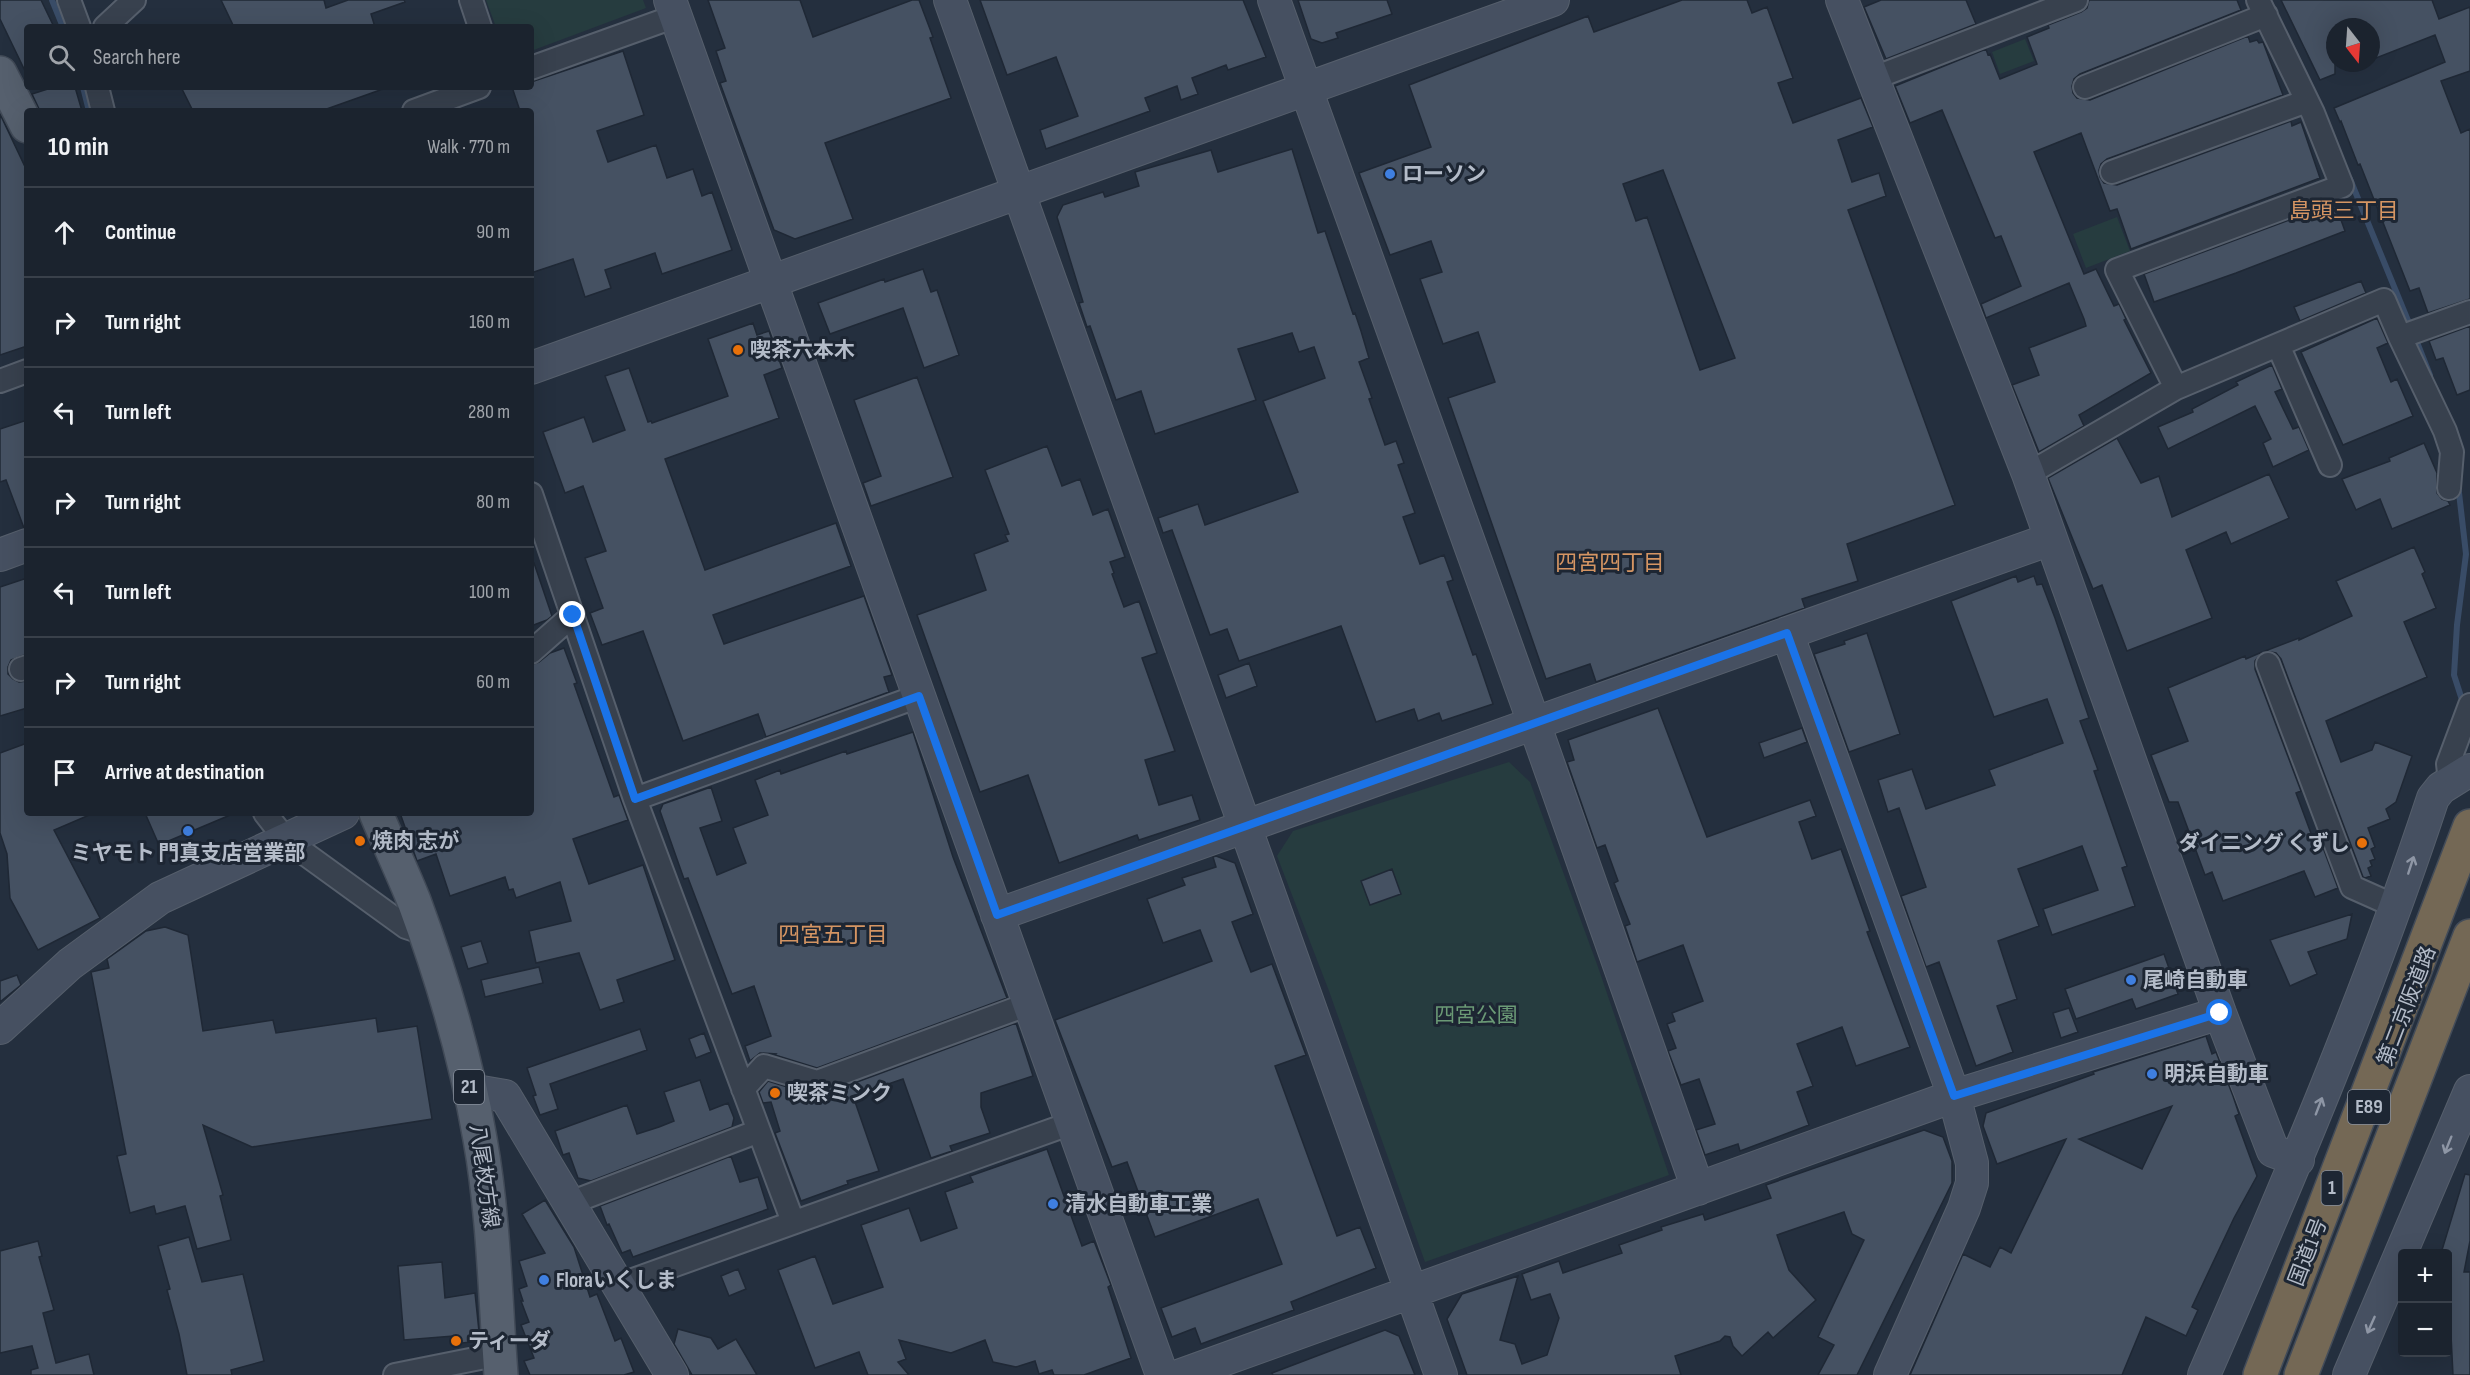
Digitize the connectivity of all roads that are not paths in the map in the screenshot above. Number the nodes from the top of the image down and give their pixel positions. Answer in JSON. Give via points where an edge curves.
{"nodes":[{"id":1,"x":69,"y":0,"type":"edge"},
{"id":2,"x":134,"y":0,"type":"edge"},
{"id":3,"x":471,"y":0,"type":"edge"},
{"id":4,"x":950,"y":0,"type":"edge"},
{"id":5,"x":1274,"y":0,"type":"edge"},
{"id":6,"x":1553,"y":0,"type":"edge"},
{"id":7,"x":2076,"y":0,"type":"edge"},
{"id":8,"x":1850,"y":2,"type":"edge"},
{"id":9,"x":673,"y":8,"type":"edge"},
{"id":10,"x":2262,"y":8,"type":"edge"},
{"id":11,"x":78,"y":24,"type":"edge"},
{"id":12,"x":108,"y":24,"type":"edge"},
{"id":13,"x":479,"y":24,"type":"edge"},
{"id":14,"x":534,"y":67,"type":"edge"},
{"id":15,"x":1874,"y":78,"type":"junction"},
{"id":16,"x":10,"y":87,"type":"edge"},
{"id":17,"x":2085,"y":87,"type":"dead end"},
{"id":18,"x":1305,"y":88,"type":"junction"},
{"id":19,"x":98,"y":90,"type":"edge"},
{"id":20,"x":471,"y":90,"type":"edge"},
{"id":21,"x":2307,"y":101,"type":"junction"},
{"id":22,"x":102,"y":108,"type":"edge"},
{"id":23,"x":422,"y":108,"type":"edge"},
{"id":24,"x":24,"y":119,"type":"edge"},
{"id":25,"x":2112,"y":172,"type":"dead end"},
{"id":26,"x":1019,"y":191,"type":"junction"},
{"id":27,"x":771,"y":280,"type":"junction"},
{"id":28,"x":2470,"y":312,"type":"edge"},
{"id":29,"x":2400,"y":338,"type":"junction"},
{"id":30,"x":2278,"y":345,"type":"junction"},
{"id":31,"x":534,"y":367,"type":"edge"},
{"id":32,"x":24,"y":372,"type":"edge"},
{"id":33,"x":0,"y":381,"type":"edge"},
{"id":34,"x":2176,"y":388,"type":"junction"},
{"id":35,"x":2330,"y":465,"type":"dead end"},
{"id":36,"x":2028,"y":474,"type":"junction"},
{"id":37,"x":2449,"y":488,"type":"dead end"},
{"id":38,"x":534,"y":503,"type":"edge"},
{"id":39,"x":2050,"y":539,"type":"junction"},
{"id":40,"x":24,"y":546,"type":"edge"},
{"id":41,"x":0,"y":555,"type":"edge"},
{"id":42,"x":573,"y":615,"type":"junction"},
{"id":43,"x":1787,"y":633,"type":"junction"},
{"id":44,"x":534,"y":649,"type":"edge"},
{"id":45,"x":2268,"y":664,"type":"dead end"},
{"id":46,"x":919,"y":696,"type":"junction"},
{"id":47,"x":2470,"y":705,"type":"edge"},
{"id":48,"x":1534,"y":723,"type":"junction"},
{"id":49,"x":2460,"y":776,"type":"edge"},
{"id":50,"x":635,"y":799,"type":"junction"},
{"id":51,"x":267,"y":816,"type":"edge"},
{"id":52,"x":337,"y":816,"type":"edge"},
{"id":53,"x":377,"y":816,"type":"edge"},
{"id":54,"x":2470,"y":825,"type":"edge"},
{"id":55,"x":1244,"y":826,"type":"junction"},
{"id":56,"x":2470,"y":837,"type":"edge"},
{"id":57,"x":286,"y":840,"type":"junction"},
{"id":58,"x":2397,"y":907,"type":"junction"},
{"id":59,"x":997,"y":915,"type":"junction"},
{"id":60,"x":424,"y":933,"type":"junction"},
{"id":61,"x":2470,"y":936,"type":"edge"},
{"id":62,"x":2470,"y":948,"type":"edge"},
{"id":63,"x":1029,"y":1004,"type":"junction"},
{"id":64,"x":2220,"y":1013,"type":"junction"},
{"id":65,"x":0,"y":1028,"type":"edge"},
{"id":66,"x":744,"y":1089,"type":"junction"},
{"id":67,"x":470,"y":1090,"type":"junction"},
{"id":68,"x":2470,"y":1091,"type":"edge"},
{"id":69,"x":1954,"y":1096,"type":"junction"},
{"id":70,"x":1072,"y":1123,"type":"junction"},
{"id":71,"x":759,"y":1131,"type":"junction"},
{"id":72,"x":2298,"y":1160,"type":"junction"},
{"id":73,"x":1698,"y":1189,"type":"junction"},
{"id":74,"x":570,"y":1203,"type":"junction"},
{"id":75,"x":793,"y":1222,"type":"junction"},
{"id":76,"x":619,"y":1285,"type":"junction"},
{"id":77,"x":1412,"y":1293,"type":"junction"},
{"id":78,"x":501,"y":1365,"type":"edge"},
{"id":79,"x":395,"y":1375,"type":"edge"},
{"id":80,"x":672,"y":1375,"type":"edge"},
{"id":81,"x":1161,"y":1375,"type":"edge"},
{"id":82,"x":1181,"y":1375,"type":"edge"},
{"id":83,"x":1441,"y":1375,"type":"edge"},
{"id":84,"x":1890,"y":1375,"type":"edge"},
{"id":85,"x":2204,"y":1375,"type":"edge"},
{"id":86,"x":2260,"y":1375,"type":"edge"},
{"id":87,"x":2265,"y":1375,"type":"edge"},
{"id":88,"x":2303,"y":1375,"type":"edge"},
{"id":89,"x":2349,"y":1375,"type":"edge"}],
"edges":[{"from":1,"to":11,"type":"street"},
{"from":2,"to":12,"type":"street"},
{"from":3,"to":13,"type":"street"},
{"from":4,"to":26,"type":"street"},
{"from":5,"to":18,"type":"street"},
{"from":6,"to":18,"type":"street"},
{"from":7,"to":15,"type":"street"},
{"from":8,"to":15,"type":"street"},
{"from":9,"to":14,"type":"street"},
{"from":9,"to":27,"type":"street"},
{"from":10,"to":17,"type":"street"},
{"from":10,"to":21,"type":"street"},
{"from":15,"to":36,"type":"street"},
{"from":16,"to":24,"type":"main road"},
{"from":18,"to":26,"type":"street"},
{"from":18,"to":48,"type":"street"},
{"from":19,"to":22,"type":"street"},
{"from":20,"to":23,"type":"street"},
{"from":21,"to":25,"type":"street"},
{"from":21,"to":34,"type":"street","via":[[2342,186],[2117,270]]},
{"from":26,"to":27,"type":"street"},
{"from":26,"to":55,"type":"street"},
{"from":27,"to":31,"type":"street"},
{"from":27,"to":46,"type":"street"},
{"from":28,"to":29,"type":"street"},
{"from":29,"to":30,"type":"street","via":[[2384,300]]},
{"from":29,"to":37,"type":"street","via":[[2452,452]]},
{"from":30,"to":34,"type":"street"},
{"from":30,"to":35,"type":"street"},
{"from":32,"to":33,"type":"street"},
{"from":34,"to":36,"type":"street"},
{"from":36,"to":39,"type":"street"},
{"from":38,"to":42,"type":"street"},
{"from":39,"to":43,"type":"street"},
{"from":39,"to":64,"type":"street"},
{"from":40,"to":41,"type":"street"},
{"from":42,"to":44,"type":"street"},
{"from":42,"to":50,"type":"street"},
{"from":43,"to":48,"type":"street"},
{"from":43,"to":69,"type":"street"},
{"from":45,"to":58,"type":"street","via":[[2352,887]]},
{"from":46,"to":50,"type":"street"},
{"from":46,"to":59,"type":"street"},
{"from":47,"to":49,"type":"street","via":[[2448,764]]},
{"from":48,"to":55,"type":"street"},
{"from":48,"to":73,"type":"street"},
{"from":58,"to":49,"type":"street","one_way":true,"via":[[2433,798]]},
{"from":50,"to":66,"type":"street"},
{"from":51,"to":57,"type":"street"},
{"from":52,"to":57,"type":"street"},
{"from":53,"to":60,"type":"main road","name":"八尾枚方線","number":"21"},
{"from":54,"to":86,"type":"highway","name":"国道1号","number":"1"},
{"from":55,"to":59,"type":"street"},
{"from":55,"to":77,"type":"street"},
{"from":56,"to":87,"type":"highway","name":"第二京阪道路","number":"E89"},
{"from":57,"to":60,"type":"street","via":[[406,927]]},
{"from":57,"to":65,"type":"street","via":[[160,898],[70,964]]},
{"from":72,"to":58,"type":"street","one_way":true},
{"from":59,"to":63,"type":"street"},
{"from":60,"to":67,"type":"main road","name":"八尾枚方線","number":"21","via":[[444,990]]},
{"from":61,"to":88,"type":"highway","name":"第二京阪道路","number":"E89"},
{"from":62,"to":88,"type":"highway","name":"国道1号","number":"1"},
{"from":63,"to":66,"type":"street","via":[[817,1082],[764,1066]]},
{"from":63,"to":70,"type":"street"},
{"from":64,"to":69,"type":"street"},
{"from":64,"to":72,"type":"street","via":[[2273,1151]]},
{"from":66,"to":71,"type":"street"},
{"from":67,"to":74,"type":"street","via":[[505,1096]]},
{"from":67,"to":78,"type":"main road","name":"八尾枚方線","number":"21","via":[[492,1225]]},
{"from":68,"to":89,"type":"street","one_way":true},
{"from":69,"to":73,"type":"street"},
{"from":69,"to":84,"type":"street","via":[[1972,1163],[1972,1183]]},
{"from":70,"to":75,"type":"street"},
{"from":70,"to":81,"type":"street"},
{"from":71,"to":74,"type":"street"},
{"from":71,"to":75,"type":"street"},
{"from":72,"to":85,"type":"street"},
{"from":73,"to":77,"type":"street"},
{"from":74,"to":76,"type":"street"},
{"from":75,"to":76,"type":"street"},
{"from":76,"to":80,"type":"street"},
{"from":77,"to":82,"type":"street"},
{"from":77,"to":83,"type":"street"},
{"from":78,"to":79,"type":"street"}]}
